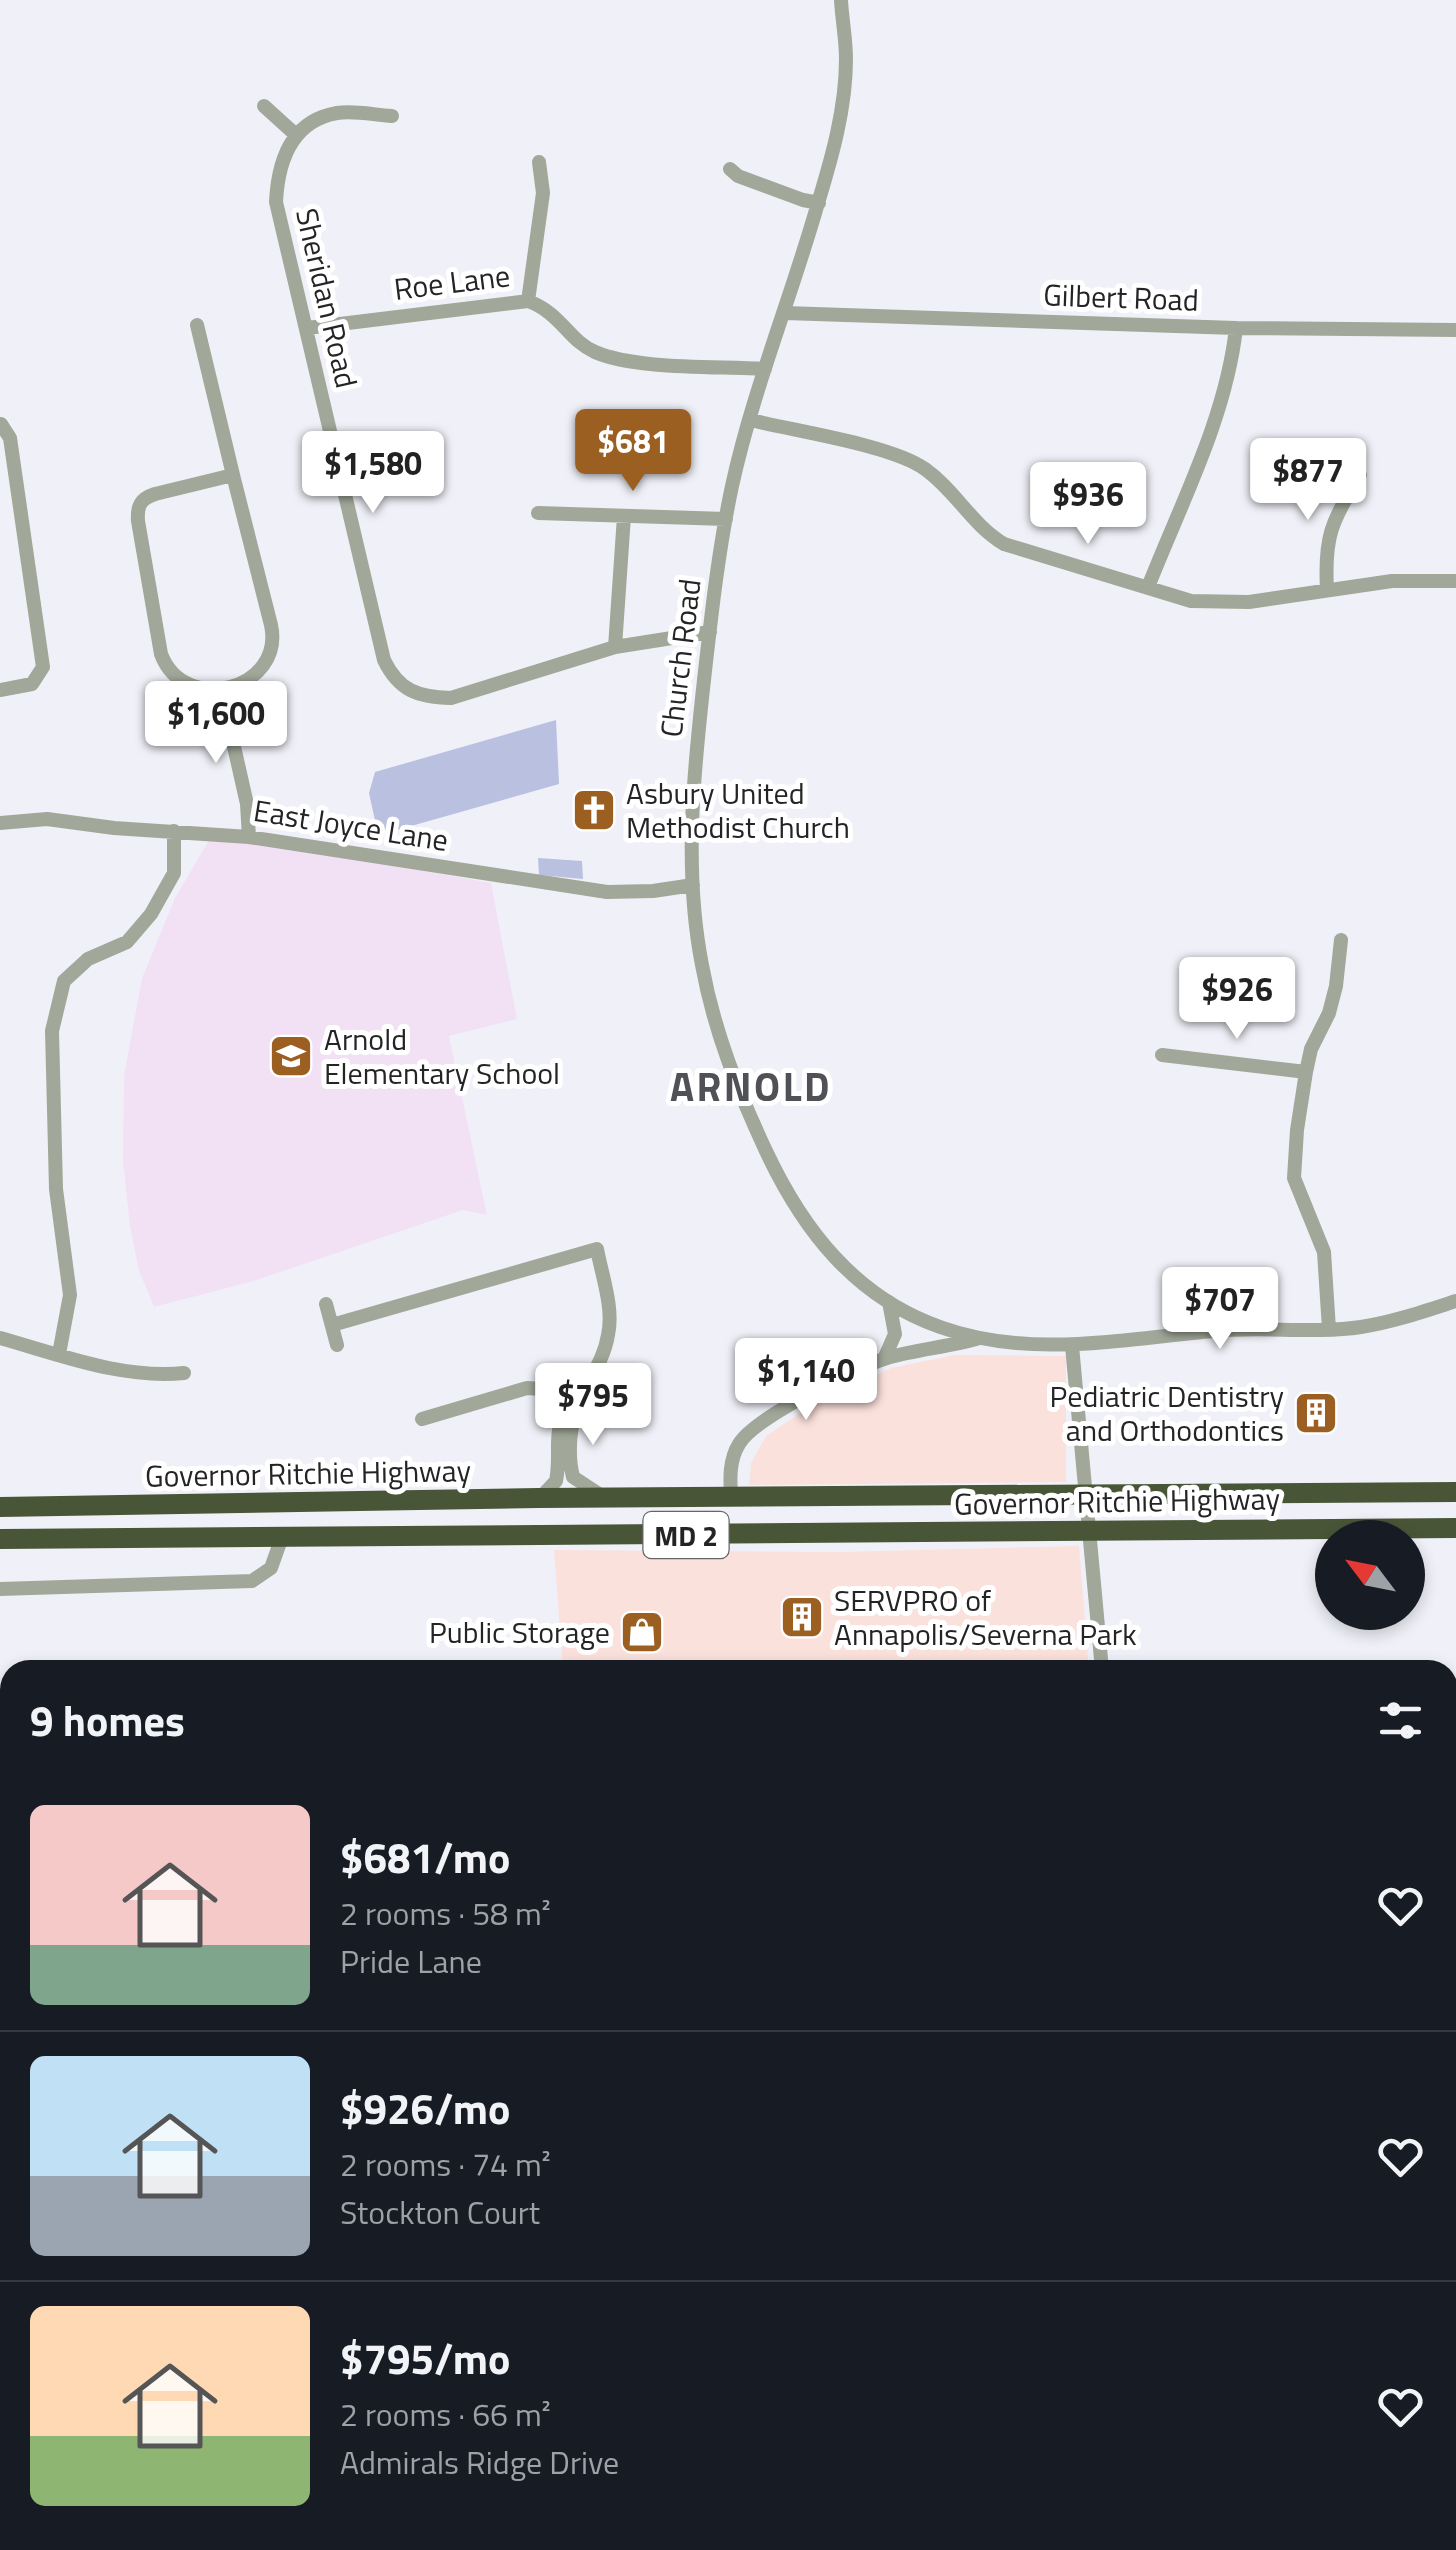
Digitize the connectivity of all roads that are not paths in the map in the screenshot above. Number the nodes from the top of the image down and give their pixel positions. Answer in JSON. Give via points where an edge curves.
{"nodes":[{"id":1,"x":841,"y":0,"type":"edge"},
{"id":2,"x":264,"y":106,"type":"dead end"},
{"id":3,"x":392,"y":116,"type":"dead end"},
{"id":4,"x":296,"y":136,"type":"junction"},
{"id":5,"x":539,"y":162,"type":"dead end"},
{"id":6,"x":730,"y":169,"type":"dead end"},
{"id":7,"x":819,"y":202,"type":"junction"},
{"id":8,"x":528,"y":300,"type":"junction"},
{"id":9,"x":785,"y":313,"type":"junction"},
{"id":10,"x":198,"y":324,"type":"dead end"},
{"id":11,"x":307,"y":328,"type":"junction"},
{"id":12,"x":1236,"y":328,"type":"junction"},
{"id":13,"x":1456,"y":330,"type":"edge"},
{"id":14,"x":765,"y":370,"type":"junction"},
{"id":15,"x":751,"y":420,"type":"junction"},
{"id":16,"x":1,"y":424,"type":"edge"},
{"id":17,"x":1360,"y":474,"type":"dead end"},
{"id":18,"x":233,"y":475,"type":"junction"},
{"id":19,"x":538,"y":514,"type":"dead end"},
{"id":20,"x":624,"y":516,"type":"junction"},
{"id":21,"x":726,"y":518,"type":"junction"},
{"id":22,"x":1456,"y":581,"type":"edge"},
{"id":23,"x":1148,"y":587,"type":"junction"},
{"id":24,"x":1327,"y":590,"type":"junction"},
{"id":25,"x":710,"y":632,"type":"junction"},
{"id":26,"x":615,"y":647,"type":"junction"},
{"id":27,"x":220,"y":689,"type":"junction"},
{"id":28,"x":0,"y":690,"type":"edge"},
{"id":29,"x":0,"y":823,"type":"edge"},
{"id":30,"x":174,"y":831,"type":"junction"},
{"id":31,"x":249,"y":837,"type":"junction"},
{"id":32,"x":693,"y":885,"type":"junction"},
{"id":33,"x":1341,"y":940,"type":"dead end"},
{"id":34,"x":1162,"y":1055,"type":"dead end"},
{"id":35,"x":1306,"y":1072,"type":"junction"},
{"id":36,"x":1456,"y":1301,"type":"edge"},
{"id":37,"x":888,"y":1302,"type":"junction"},
{"id":38,"x":326,"y":1304,"type":"dead end"},
{"id":39,"x":332,"y":1325,"type":"junction"},
{"id":40,"x":1329,"y":1329,"type":"junction"},
{"id":41,"x":0,"y":1338,"type":"edge"},
{"id":42,"x":980,"y":1338,"type":"junction"},
{"id":43,"x":337,"y":1345,"type":"dead end"},
{"id":44,"x":1072,"y":1346,"type":"junction"},
{"id":45,"x":59,"y":1354,"type":"junction"},
{"id":46,"x":884,"y":1359,"type":"junction"},
{"id":47,"x":184,"y":1373,"type":"dead end"},
{"id":48,"x":580,"y":1399,"type":"junction"},
{"id":49,"x":422,"y":1419,"type":"dead end"},
{"id":50,"x":1456,"y":1492,"type":"edge"},
{"id":51,"x":1085,"y":1496,"type":"junction"},
{"id":52,"x":732,"y":1497,"type":"junction"},
{"id":53,"x":539,"y":1498,"type":"junction"},
{"id":54,"x":605,"y":1498,"type":"junction"},
{"id":55,"x":316,"y":1504,"type":"junction"},
{"id":56,"x":0,"y":1507,"type":"edge"},
{"id":57,"x":1456,"y":1528,"type":"edge"},
{"id":58,"x":1089,"y":1532,"type":"junction"},
{"id":59,"x":282,"y":1537,"type":"junction"},
{"id":60,"x":0,"y":1539,"type":"edge"},
{"id":61,"x":0,"y":1590,"type":"edge"},
{"id":62,"x":1101,"y":1660,"type":"edge"}],
"edges":[{"from":1,"to":7,"type":"street","name":"Church Road","via":[[844,78]]},
{"from":2,"to":4,"type":"street"},
{"from":3,"to":4,"type":"street","via":[[336,113]]},
{"from":4,"to":11,"type":"street","name":"Sheridan Road","via":[[279,167],[276,202]]},
{"from":5,"to":8,"type":"street","via":[[543,193]]},
{"from":6,"to":7,"type":"street"},
{"from":7,"to":9,"type":"street","name":"Church Road"},
{"from":8,"to":11,"type":"street","name":"Roe Lane"},
{"from":8,"to":14,"type":"street","name":"Roe Lane","via":[[554,313],[595,352],[631,361]]},
{"from":9,"to":12,"type":"street","name":"Gilbert Road"},
{"from":9,"to":14,"type":"street","name":"Church Road"},
{"from":10,"to":18,"type":"street"},
{"from":11,"to":26,"type":"street","name":"Sheridan Road","via":[[393,678],[426,698],[451,698]]},
{"from":12,"to":13,"type":"street","name":"Gilbert Road"},
{"from":12,"to":23,"type":"street","via":[[1221,402]]},
{"from":14,"to":15,"type":"street","name":"Church Road"},
{"from":15,"to":21,"type":"street","name":"Church Road"},
{"from":15,"to":23,"type":"street","via":[[920,465],[1004,544]]},
{"from":16,"to":28,"type":"street","via":[[10,438],[44,667],[32,684]]},
{"from":17,"to":24,"type":"street","via":[[1329,530]]},
{"from":18,"to":27,"type":"street","via":[[274,637],[267,662],[254,676]]},
{"from":18,"to":27,"type":"street","via":[[149,496],[138,512],[164,661],[186,685]]},
{"from":19,"to":20,"type":"street"},
{"from":20,"to":21,"type":"street"},
{"from":20,"to":26,"type":"street"},
{"from":21,"to":25,"type":"street","name":"Church Road"},
{"from":22,"to":24,"type":"street"},
{"from":23,"to":24,"type":"street","via":[[1191,600],[1249,602]]},
{"from":25,"to":26,"type":"street","name":"Sheridan Road"},
{"from":25,"to":32,"type":"street","name":"Church Road","via":[[696,751]]},
{"from":27,"to":31,"type":"street"},
{"from":29,"to":30,"type":"street","name":"East Joyce Lane","via":[[47,819]]},
{"from":30,"to":31,"type":"street","name":"East Joyce Lane"},
{"from":30,"to":45,"type":"street","via":[[174,873],[151,914],[127,942],[88,960],[64,981],[52,1031],[56,1189],[70,1295]]},
{"from":31,"to":32,"type":"street","name":"East Joyce Lane","via":[[607,892]]},
{"from":32,"to":37,"type":"street","name":"Church Road","via":[[700,959],[720,1044],[779,1179],[824,1248]]},
{"from":33,"to":35,"type":"street","via":[[1329,1013]]},
{"from":34,"to":35,"type":"street"},
{"from":35,"to":40,"type":"street","via":[[1294,1178],[1324,1252]]},
{"from":36,"to":40,"type":"street"},
{"from":37,"to":42,"type":"street","name":"Church Road"},
{"from":37,"to":46,"type":"street","via":[[895,1334]]},
{"from":38,"to":39,"type":"street"},
{"from":39,"to":43,"type":"street"},
{"from":39,"to":48,"type":"street","via":[[597,1250],[609,1332]]},
{"from":40,"to":44,"type":"street","via":[[1228,1330]]},
{"from":41,"to":45,"type":"street"},
{"from":42,"to":44,"type":"street"},
{"from":42,"to":46,"type":"street"},
{"from":44,"to":51,"type":"street"},
{"from":45,"to":47,"type":"street","via":[[152,1376]]},
{"from":46,"to":52,"type":"street","via":[[748,1432],[731,1466]]},
{"from":48,"to":49,"type":"street","via":[[527,1388]]},
{"from":48,"to":53,"type":"street","via":[[559,1423],[556,1481]]},
{"from":48,"to":54,"type":"street","via":[[571,1430],[573,1477]]},
{"from":50,"to":51,"type":"highway","name":"Governor Ritchie Highway","number":"MD 2"},
{"from":51,"to":52,"type":"highway","name":"Governor Ritchie Highway","number":"MD 2"},
{"from":51,"to":58,"type":"street"},
{"from":52,"to":54,"type":"highway","name":"Governor Ritchie Highway","number":"MD 2"},
{"from":53,"to":54,"type":"highway","name":"Governor Ritchie Highway","number":"MD 2"},
{"from":53,"to":55,"type":"highway","name":"Governor Ritchie Highway","number":"MD 2"},
{"from":55,"to":56,"type":"highway","name":"Governor Ritchie Highway","number":"MD 2"},
{"from":55,"to":59,"type":"highway","via":[[292,1515]]},
{"from":57,"to":58,"type":"highway","name":"Governor Ritchie Highway","number":"MD 2"},
{"from":58,"to":59,"type":"highway","name":"Governor Ritchie Highway","number":"MD 2"},
{"from":58,"to":62,"type":"street"},
{"from":59,"to":60,"type":"highway","name":"Governor Ritchie Highway","number":"MD 2"},
{"from":59,"to":61,"type":"street","via":[[271,1568],[252,1581]]}]}
